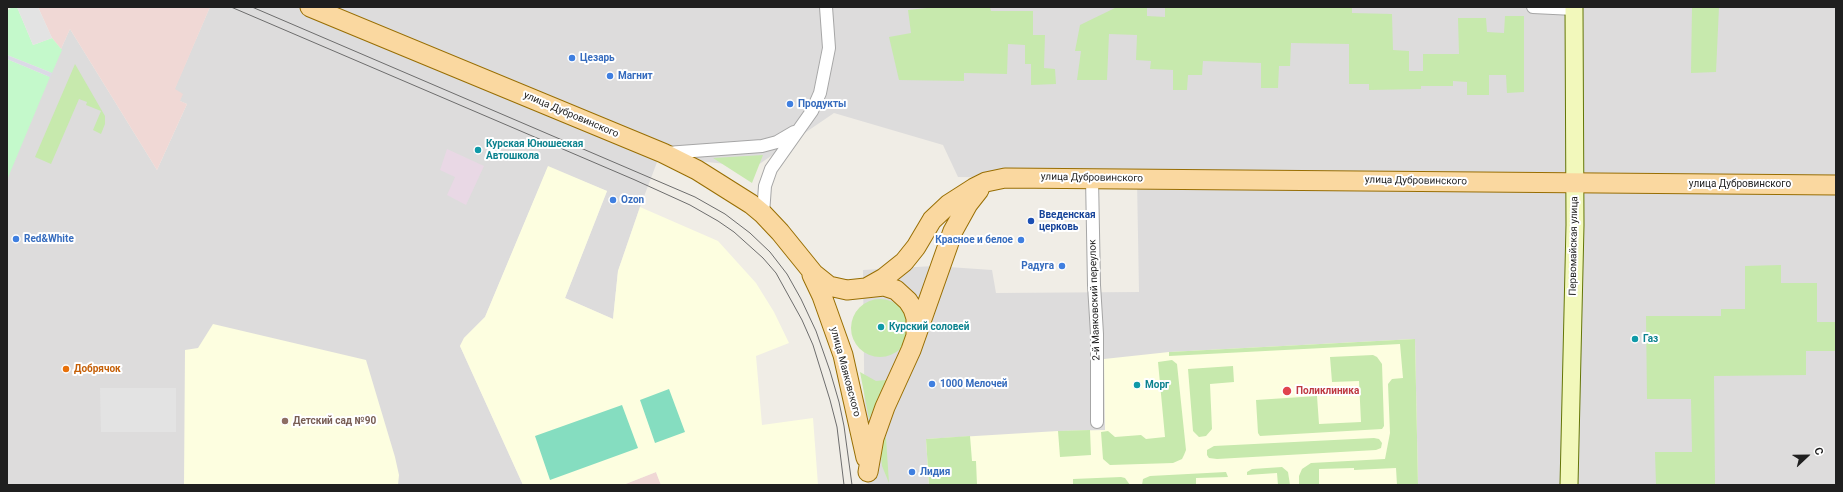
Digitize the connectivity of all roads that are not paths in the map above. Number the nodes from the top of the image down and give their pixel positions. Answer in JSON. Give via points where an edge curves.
{"nodes":[{"id":1,"x":310,"y":7,"type":"edge"},
{"id":2,"x":826,"y":7,"type":"edge"},
{"id":3,"x":1533,"y":7,"type":"edge"},
{"id":4,"x":1574,"y":8,"type":"edge"},
{"id":5,"x":801,"y":127,"type":"junction"},
{"id":6,"x":663,"y":153,"type":"junction"},
{"id":7,"x":1092,"y":178,"type":"junction"},
{"id":8,"x":997,"y":179,"type":"junction"},
{"id":9,"x":1575,"y":183,"type":"junction"},
{"id":10,"x":1836,"y":185,"type":"edge"},
{"id":11,"x":763,"y":214,"type":"junction"},
{"id":12,"x":806,"y":264,"type":"junction"},
{"id":13,"x":868,"y":287,"type":"junction"},
{"id":14,"x":916,"y":336,"type":"junction"},
{"id":15,"x":1097,"y":422,"type":"dead end"},
{"id":16,"x":869,"y":479,"type":"edge"},
{"id":17,"x":1569,"y":485,"type":"edge"}],
"edges":[{"from":1,"to":6,"type":"main road","name":"улица Дубровинского"},
{"from":2,"to":5,"type":"street","via":[[829,48],[825,74],[812,111]]},
{"from":3,"to":4,"type":"street"},
{"from":4,"to":9,"type":"street","name":"Первомайская улица"},
{"from":5,"to":6,"type":"street","via":[[778,142],[762,146]]},
{"from":5,"to":11,"type":"street","via":[[771,170],[765,186]]},
{"from":6,"to":11,"type":"main road","name":"улица Дубровинского","via":[[697,170]]},
{"from":7,"to":8,"type":"main road","name":"улица Дубровинского"},
{"from":7,"to":9,"type":"main road","name":"улица Дубровинского"},
{"from":7,"to":15,"type":"street","name":"2-й Маяковский переулок"},
{"from":8,"to":13,"type":"main road","via":[[974,188],[949,204],[932,220],[904,262]]},
{"from":8,"to":14,"type":"main road","via":[[980,190],[960,216]]},
{"from":9,"to":10,"type":"main road","name":"улица Дубровинского"},
{"from":9,"to":17,"type":"street","name":"Первомайская улица"},
{"from":11,"to":12,"type":"main road","name":"улица Дубровинского"},
{"from":12,"to":13,"type":"main road","via":[[829,286],[847,290]]},
{"from":12,"to":16,"type":"main road","name":"улица Маяковского","via":[[822,296],[843,355]]},
{"from":13,"to":14,"type":"main road","via":[[890,287],[903,295],[916,318]]},
{"from":14,"to":16,"type":"main road","via":[[874,438]]}]}
